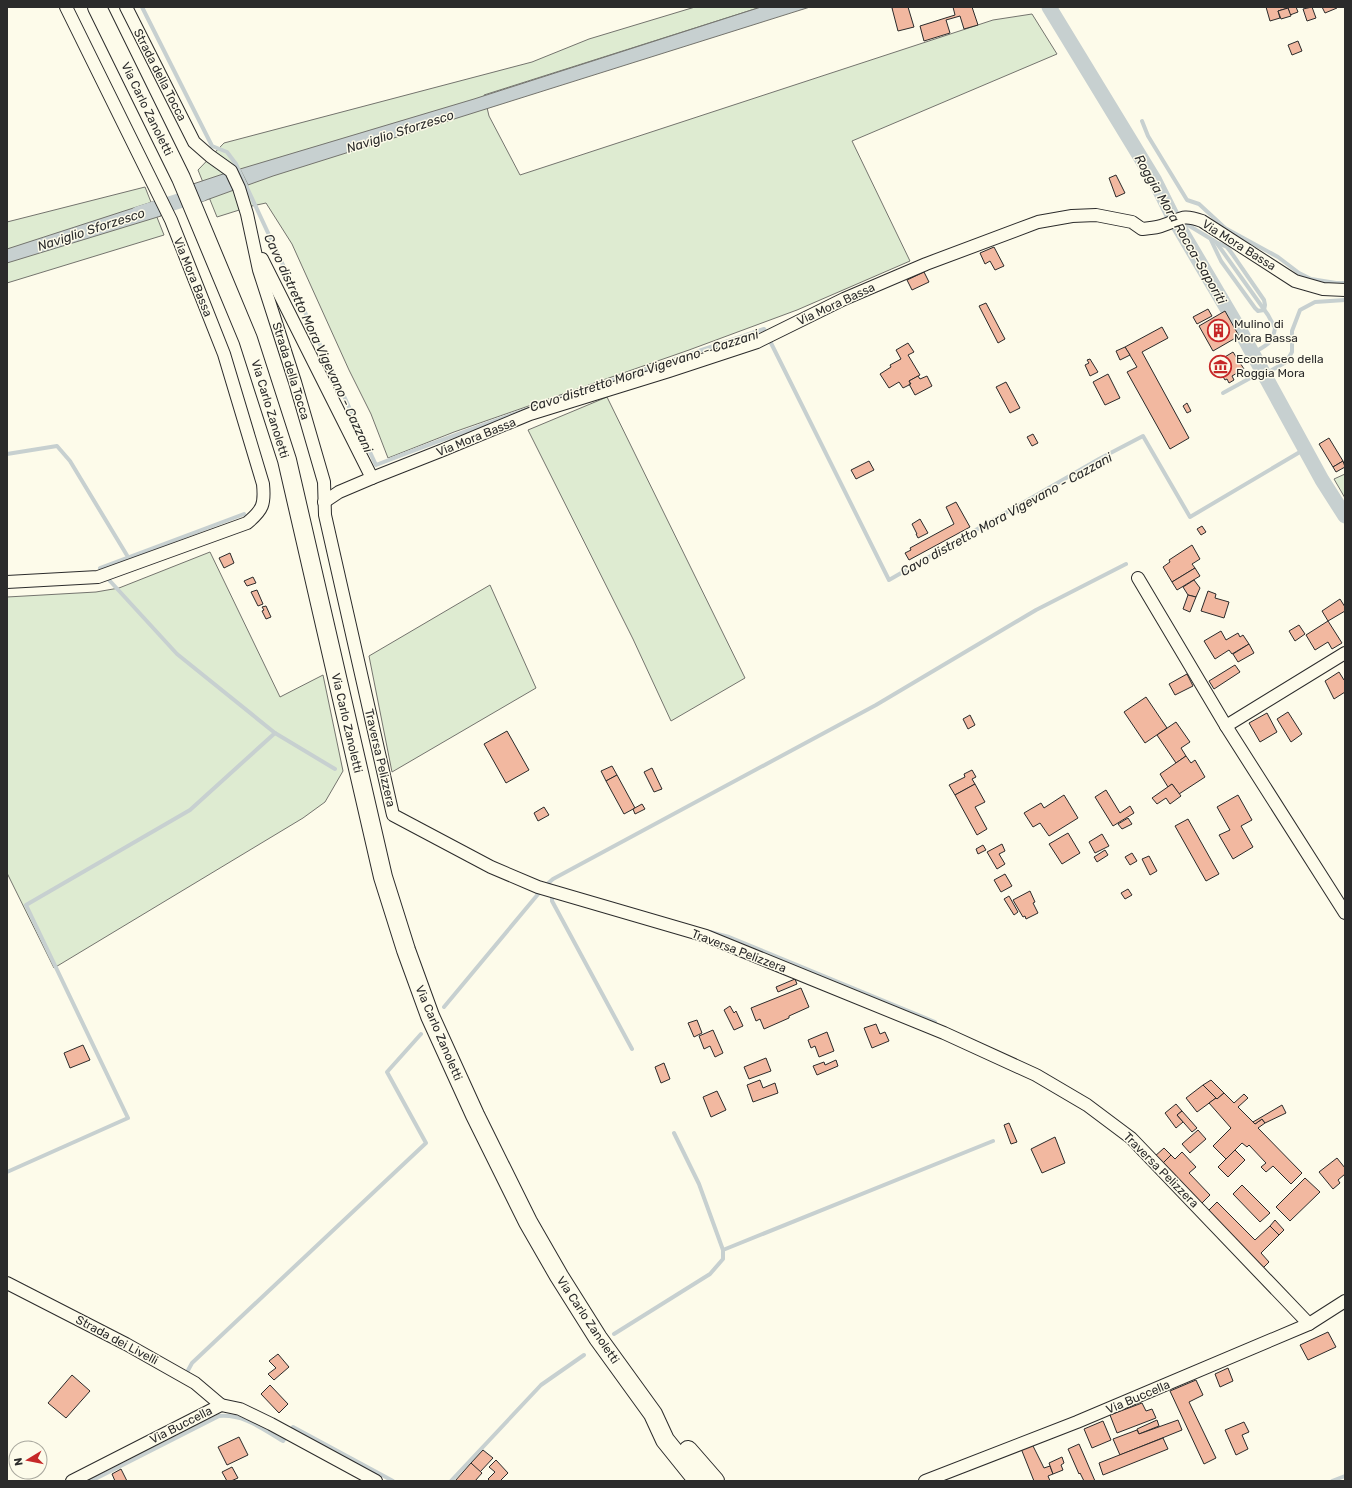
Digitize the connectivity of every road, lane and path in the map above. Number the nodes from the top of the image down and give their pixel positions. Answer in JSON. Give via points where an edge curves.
{"nodes":[{"id":1,"x":66,"y":7,"type":"edge"},
{"id":2,"x":97,"y":7,"type":"edge"},
{"id":3,"x":126,"y":7,"type":"edge"},
{"id":4,"x":252,"y":241,"type":"junction"},
{"id":5,"x":1345,"y":290,"type":"edge"},
{"id":6,"x":372,"y":478,"type":"junction"},
{"id":7,"x":324,"y":502,"type":"junction"},
{"id":8,"x":1138,"y":578,"type":"dead end"},
{"id":9,"x":7,"y":582,"type":"edge"},
{"id":10,"x":1345,"y":653,"type":"edge"},
{"id":11,"x":1226,"y":726,"type":"junction"},
{"id":12,"x":1345,"y":913,"type":"edge"},
{"id":13,"x":7,"y":1283,"type":"edge"},
{"id":14,"x":1345,"y":1301,"type":"edge"},
{"id":15,"x":1309,"y":1324,"type":"junction"},
{"id":16,"x":221,"y":1405,"type":"junction"},
{"id":17,"x":653,"y":1414,"type":"junction"},
{"id":18,"x":72,"y":1481,"type":"edge"},
{"id":19,"x":376,"y":1481,"type":"edge"},
{"id":20,"x":698,"y":1481,"type":"edge"},
{"id":21,"x":715,"y":1481,"type":"edge"},
{"id":22,"x":925,"y":1481,"type":"edge"}],
"edges":[{"from":1,"to":9,"type":"street","name":"Via Mora Bassa","via":[[171,220],[224,354],[263,484],[264,502],[258,514],[247,523],[105,574]]},
{"from":2,"to":17,"type":"main road","name":"Via Carlo Zanoletti","via":[[181,178],[248,339],[287,460],[383,877],[406,950],[446,1054],[528,1222],[559,1276],[598,1338]]},
{"from":3,"to":4,"type":"street","name":"Strada della Tocca","via":[[194,142],[231,171],[247,214]]},
{"from":4,"to":6,"type":"street","name":"Strada della Tocca"},
{"from":4,"to":7,"type":"street","name":"Strada della Tocca","via":[[324,482]]},
{"from":5,"to":6,"type":"street","name":"Via Mora Bassa","via":[[1323,289],[1295,281],[1202,221],[1190,217],[1142,229],[1132,222],[1096,215],[1038,222],[926,264],[844,299],[768,337],[530,414]]},
{"from":6,"to":7,"type":"street","name":"Via Mora Bassa","via":[[339,492]]},
{"from":7,"to":15,"type":"street","name":"Traversa Pelizzera","via":[[393,815],[491,868],[538,887],[706,936],[944,1033],[1036,1075],[1087,1105],[1131,1138]]},
{"from":8,"to":11,"type":"street"},
{"from":10,"to":11,"type":"street"},
{"from":11,"to":12,"type":"street"},
{"from":13,"to":16,"type":"street","name":"Strada dei Livelli","via":[[126,1344],[195,1383]]},
{"from":14,"to":15,"type":"street","name":"Via Buccella"},
{"from":15,"to":22,"type":"street","name":"Via Buccella","via":[[1077,1422]]},
{"from":16,"to":18,"type":"street","name":"Via Buccella"},
{"from":16,"to":19,"type":"street","name":"Via Buccella","via":[[240,1409],[289,1433]]},
{"from":17,"to":20,"type":"main road","name":"Via Carlo Zanoletti","via":[[665,1440]]},
{"from":17,"to":21,"type":"main road","name":"Via Carlo Zanoletti"}]}
